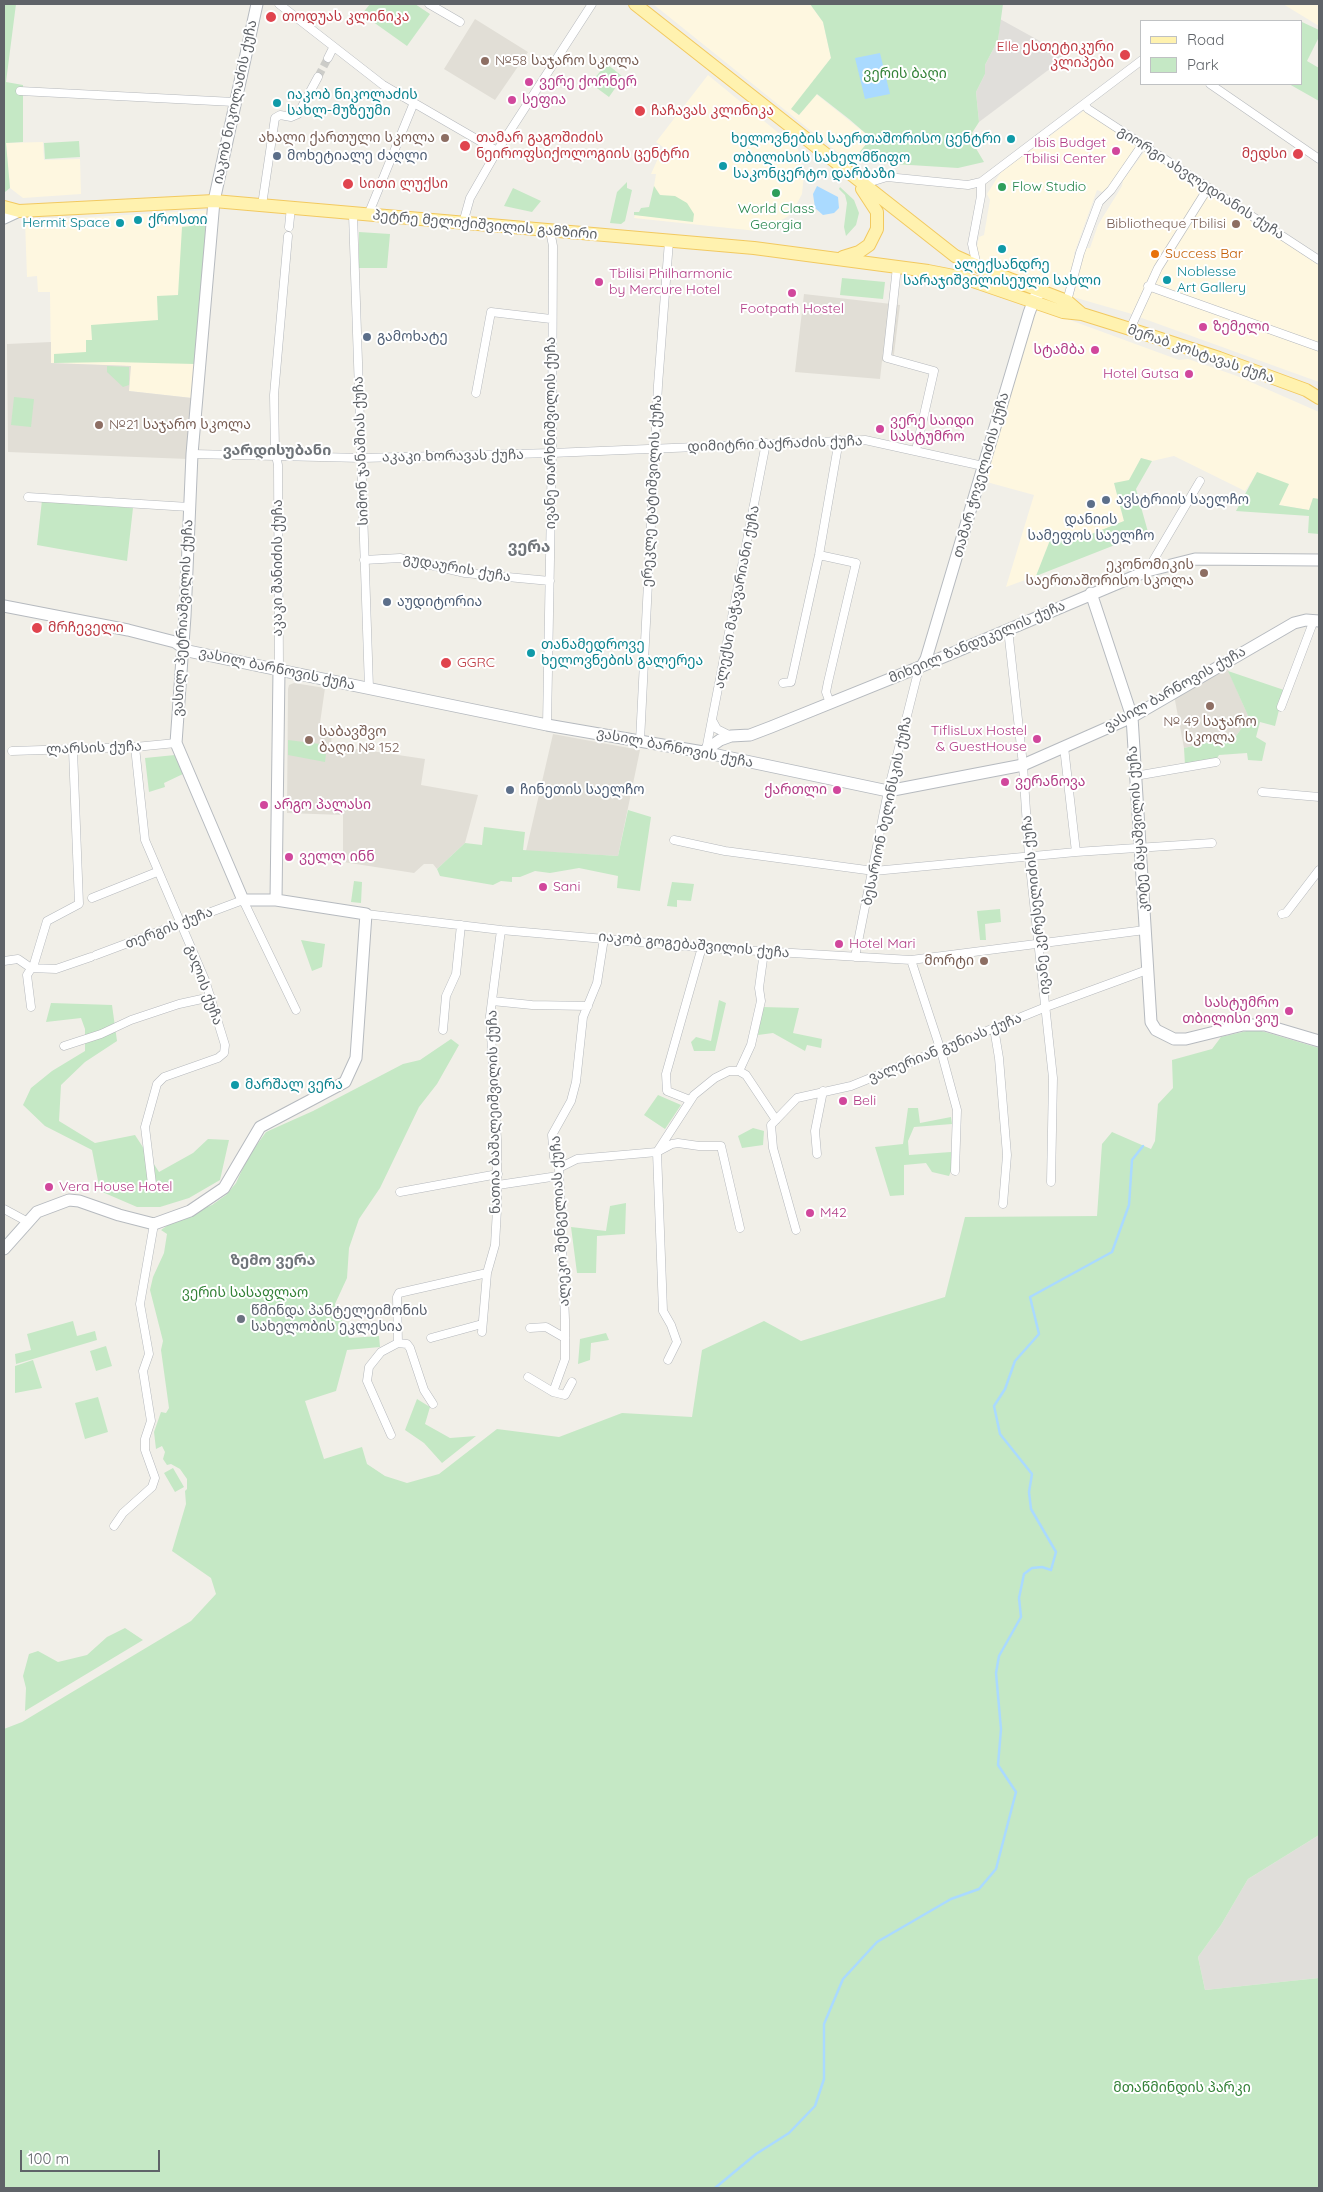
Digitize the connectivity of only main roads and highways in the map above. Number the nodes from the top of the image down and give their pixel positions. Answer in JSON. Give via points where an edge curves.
{"nodes":[{"id":1,"x":635,"y":4,"type":"edge"},
{"id":2,"x":847,"y":169,"type":"junction"},
{"id":3,"x":4,"y":207,"type":"edge"},
{"id":4,"x":839,"y":258,"type":"junction"},
{"id":5,"x":964,"y":278,"type":"joint"},
{"id":6,"x":1082,"y":314,"type":"junction"},
{"id":7,"x":1319,"y":398,"type":"edge"}],
"edges":[{"from":1,"to":2,"type":"main road","name":"მერაბ კოსტავას ქუჩა"},
{"from":2,"to":4,"type":"main road","via":[[875,206],[878,223],[870,245]]},
{"from":2,"to":6,"type":"main road","name":"მერაბ კოსტავას ქუჩა","via":[[948,250],[977,267],[1068,301]]},
{"from":3,"to":4,"type":"main road","name":"პეტრე მელიქიშვილის გამზირი","via":[[19,211],[214,201]]},
{"from":4,"to":5,"type":"main road","name":"პეტრე მელიქიშვილის გამზირი"},
{"from":5,"to":6,"type":"main road","name":"მერაბ კოსტავას ქუჩა","via":[[1063,312]]},
{"from":6,"to":7,"type":"main road","name":"მერაბ კოსტავას ქუჩა","via":[[1228,362],[1306,390]]}]}
